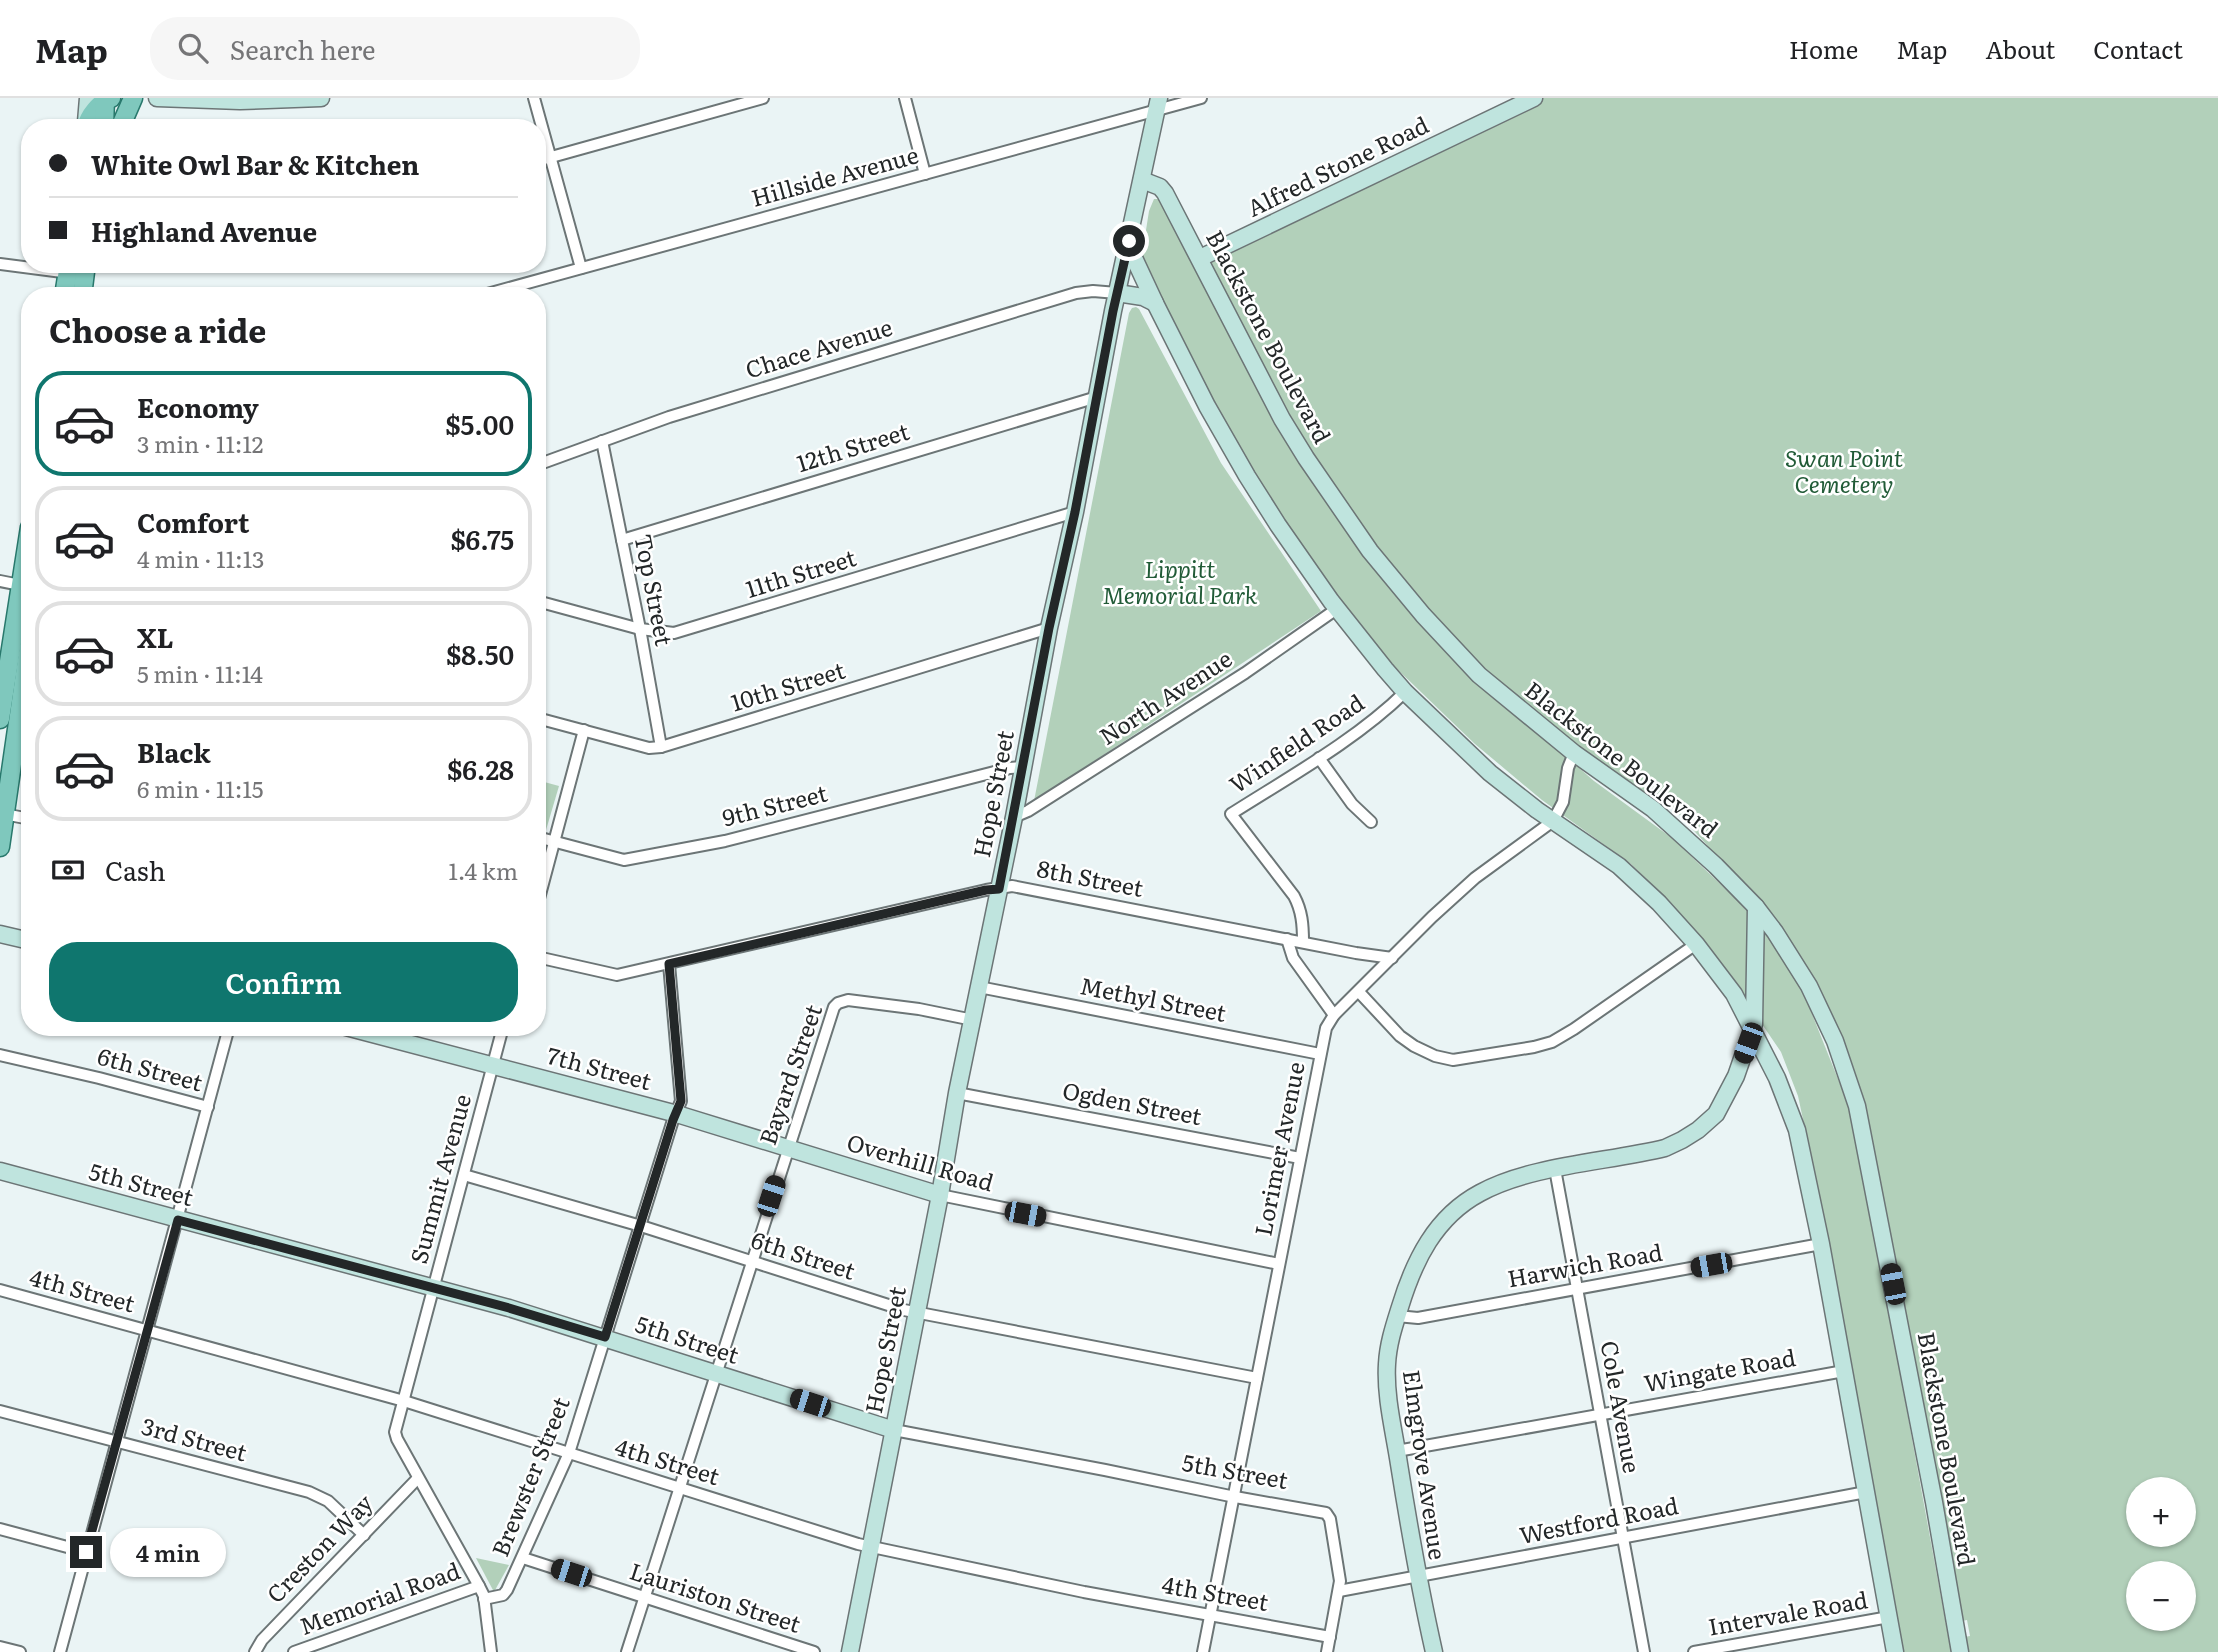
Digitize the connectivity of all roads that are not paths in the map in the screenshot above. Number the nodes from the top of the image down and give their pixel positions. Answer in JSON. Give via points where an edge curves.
{"nodes":[{"id":1,"x":133,"y":98,"type":"edge"},
{"id":2,"x":157,"y":98,"type":"edge"},
{"id":3,"x":321,"y":98,"type":"edge"},
{"id":4,"x":534,"y":98,"type":"edge"},
{"id":5,"x":763,"y":98,"type":"edge"},
{"id":6,"x":905,"y":98,"type":"edge"},
{"id":7,"x":1201,"y":98,"type":"edge"},
{"id":8,"x":1534,"y":98,"type":"edge"},
{"id":9,"x":102,"y":99,"type":"edge"},
{"id":10,"x":1158,"y":104,"type":"edge"},
{"id":11,"x":90,"y":119,"type":"edge"},
{"id":12,"x":103,"y":119,"type":"edge"},
{"id":13,"x":125,"y":119,"type":"edge"},
{"id":14,"x":539,"y":119,"type":"edge"},
{"id":15,"x":546,"y":146,"type":"edge"},
{"id":16,"x":549,"y":158,"type":"junction"},
{"id":17,"x":546,"y":159,"type":"edge"},
{"id":18,"x":925,"y":174,"type":"junction"},
{"id":19,"x":1142,"y":180,"type":"junction"},
{"id":20,"x":1128,"y":245,"type":"junction"},
{"id":21,"x":1200,"y":258,"type":"junction"},
{"id":22,"x":0,"y":264,"type":"edge"},
{"id":23,"x":21,"y":265,"type":"edge"},
{"id":24,"x":581,"y":268,"type":"junction"},
{"id":25,"x":512,"y":287,"type":"edge"},
{"id":26,"x":1117,"y":293,"type":"junction"},
{"id":27,"x":1155,"y":303,"type":"junction"},
{"id":28,"x":1097,"y":397,"type":"junction"},
{"id":29,"x":602,"y":441,"type":"junction"},
{"id":30,"x":546,"y":462,"type":"edge"},
{"id":31,"x":1075,"y":512,"type":"junction"},
{"id":32,"x":622,"y":540,"type":"junction"},
{"id":33,"x":0,"y":581,"type":"edge"},
{"id":34,"x":21,"y":585,"type":"edge"},
{"id":35,"x":546,"y":603,"type":"edge"},
{"id":36,"x":21,"y":607,"type":"edge"},
{"id":37,"x":1338,"y":608,"type":"junction"},
{"id":38,"x":1049,"y":628,"type":"junction"},
{"id":39,"x":640,"y":629,"type":"junction"},
{"id":40,"x":1405,"y":692,"type":"junction"},
{"id":41,"x":0,"y":719,"type":"edge"},
{"id":42,"x":546,"y":720,"type":"edge"},
{"id":43,"x":21,"y":724,"type":"edge"},
{"id":44,"x":584,"y":730,"type":"junction"},
{"id":45,"x":661,"y":747,"type":"junction"},
{"id":46,"x":1574,"y":753,"type":"junction"},
{"id":47,"x":1319,"y":758,"type":"junction"},
{"id":48,"x":1023,"y":767,"type":"junction"},
{"id":49,"x":4,"y":814,"type":"junction"},
{"id":50,"x":21,"y":817,"type":"edge"},
{"id":51,"x":1014,"y":817,"type":"junction"},
{"id":52,"x":1553,"y":821,"type":"junction"},
{"id":53,"x":1371,"y":822,"type":"dead end"},
{"id":54,"x":546,"y":840,"type":"edge"},
{"id":55,"x":554,"y":842,"type":"junction"},
{"id":56,"x":0,"y":847,"type":"edge"},
{"id":57,"x":546,"y":872,"type":"edge"},
{"id":58,"x":999,"y":889,"type":"junction"},
{"id":59,"x":1756,"y":907,"type":"junction"},
{"id":60,"x":0,"y":934,"type":"edge"},
{"id":61,"x":1287,"y":939,"type":"junction"},
{"id":62,"x":21,"y":940,"type":"edge"},
{"id":63,"x":1303,"y":942,"type":"junction"},
{"id":64,"x":1696,"y":944,"type":"junction"},
{"id":65,"x":1392,"y":958,"type":"junction"},
{"id":66,"x":546,"y":959,"type":"edge"},
{"id":67,"x":669,"y":964,"type":"junction"},
{"id":68,"x":979,"y":987,"type":"junction"},
{"id":69,"x":1359,"y":992,"type":"junction"},
{"id":70,"x":1334,"y":1015,"type":"junction"},
{"id":71,"x":973,"y":1020,"type":"junction"},
{"id":72,"x":1753,"y":1029,"type":"junction"},
{"id":73,"x":227,"y":1036,"type":"edge"},
{"id":74,"x":381,"y":1036,"type":"edge"},
{"id":75,"x":501,"y":1036,"type":"edge"},
{"id":76,"x":1320,"y":1054,"type":"junction"},
{"id":77,"x":0,"y":1055,"type":"edge"},
{"id":78,"x":494,"y":1065,"type":"junction"},
{"id":79,"x":957,"y":1093,"type":"junction"},
{"id":80,"x":208,"y":1107,"type":"junction"},
{"id":81,"x":677,"y":1114,"type":"junction"},
{"id":82,"x":787,"y":1148,"type":"junction"},
{"id":83,"x":1300,"y":1158,"type":"junction"},
{"id":84,"x":1555,"y":1169,"type":"junction"},
{"id":85,"x":0,"y":1171,"type":"edge"},
{"id":86,"x":464,"y":1175,"type":"junction"},
{"id":87,"x":940,"y":1195,"type":"junction"},
{"id":88,"x":178,"y":1220,"type":"junction"},
{"id":89,"x":641,"y":1226,"type":"junction"},
{"id":90,"x":1821,"y":1244,"type":"junction"},
{"id":91,"x":751,"y":1261,"type":"junction"},
{"id":92,"x":1279,"y":1264,"type":"junction"},
{"id":93,"x":433,"y":1287,"type":"junction"},
{"id":94,"x":1577,"y":1289,"type":"junction"},
{"id":95,"x":0,"y":1290,"type":"edge"},
{"id":96,"x":917,"y":1312,"type":"junction"},
{"id":97,"x":1397,"y":1316,"type":"junction"},
{"id":98,"x":146,"y":1331,"type":"junction"},
{"id":99,"x":605,"y":1337,"type":"junction"},
{"id":100,"x":1844,"y":1371,"type":"junction"},
{"id":101,"x":715,"y":1373,"type":"junction"},
{"id":102,"x":1257,"y":1378,"type":"junction"},
{"id":103,"x":404,"y":1401,"type":"junction"},
{"id":104,"x":0,"y":1411,"type":"edge"},
{"id":105,"x":1599,"y":1414,"type":"junction"},
{"id":106,"x":894,"y":1430,"type":"junction"},
{"id":107,"x":118,"y":1441,"type":"junction"},
{"id":108,"x":1397,"y":1451,"type":"junction"},
{"id":109,"x":569,"y":1453,"type":"junction"},
{"id":110,"x":418,"y":1478,"type":"junction"},
{"id":111,"x":679,"y":1487,"type":"junction"},
{"id":112,"x":1867,"y":1492,"type":"junction"},
{"id":113,"x":1235,"y":1497,"type":"junction"},
{"id":114,"x":0,"y":1529,"type":"edge"},
{"id":115,"x":364,"y":1535,"type":"junction"},
{"id":116,"x":1622,"y":1538,"type":"junction"},
{"id":117,"x":871,"y":1546,"type":"junction"},
{"id":118,"x":86,"y":1552,"type":"junction"},
{"id":119,"x":523,"y":1558,"type":"junction"},
{"id":120,"x":1417,"y":1577,"type":"junction"},
{"id":121,"x":479,"y":1586,"type":"junction"},
{"id":122,"x":1339,"y":1591,"type":"junction"},
{"id":123,"x":644,"y":1596,"type":"junction"},
{"id":124,"x":484,"y":1599,"type":"junction"},
{"id":125,"x":1211,"y":1614,"type":"junction"},
{"id":126,"x":1889,"y":1617,"type":"junction"},
{"id":127,"x":1330,"y":1637,"type":"junction"},
{"id":128,"x":0,"y":1647,"type":"edge"},
{"id":129,"x":20,"y":1652,"type":"edge"},
{"id":130,"x":60,"y":1652,"type":"edge"},
{"id":131,"x":255,"y":1652,"type":"edge"},
{"id":132,"x":294,"y":1652,"type":"edge"},
{"id":133,"x":491,"y":1652,"type":"edge"},
{"id":134,"x":626,"y":1652,"type":"edge"},
{"id":135,"x":814,"y":1652,"type":"edge"},
{"id":136,"x":850,"y":1652,"type":"edge"},
{"id":137,"x":1203,"y":1652,"type":"edge"},
{"id":138,"x":1327,"y":1652,"type":"edge"},
{"id":139,"x":1434,"y":1652,"type":"edge"},
{"id":140,"x":1644,"y":1652,"type":"edge"},
{"id":141,"x":1694,"y":1652,"type":"edge"},
{"id":142,"x":1895,"y":1652,"type":"edge"},
{"id":143,"x":1960,"y":1652,"type":"edge"}],
"edges":[{"from":1,"to":13,"type":"main road"},
{"from":2,"to":3,"type":"main road"},
{"from":4,"to":14,"type":"street"},
{"from":5,"to":16,"type":"street"},
{"from":6,"to":18,"type":"street"},
{"from":7,"to":10,"type":"street","name":"Hillside Avenue"},
{"from":8,"to":21,"type":"main road","name":"Alfred Stone Road"},
{"from":9,"to":11,"type":"main road"},
{"from":9,"to":12,"type":"main road"},
{"from":10,"to":18,"type":"street","name":"Hillside Avenue"},
{"from":10,"to":19,"type":"main road","name":"Hope Street"},
{"from":15,"to":16,"type":"street"},
{"from":16,"to":17,"type":"street"},
{"from":16,"to":24,"type":"street"},
{"from":18,"to":24,"type":"street","name":"Hillside Avenue"},
{"from":19,"to":20,"type":"main road","name":"Hope Street"},
{"from":19,"to":21,"type":"main road","name":"Blackstone Boulevard","via":[[1165,194]]},
{"from":20,"to":26,"type":"main road","name":"Hope Street"},
{"from":20,"to":27,"type":"main road"},
{"from":21,"to":46,"type":"main road","name":"Blackstone Boulevard","via":[[1282,419],[1370,551],[1479,675]]},
{"from":22,"to":23,"type":"street"},
{"from":24,"to":25,"type":"street","name":"Hillside Avenue"},
{"from":26,"to":27,"type":"main road"},
{"from":26,"to":28,"type":"main road","name":"Hope Street"},
{"from":26,"to":29,"type":"street","name":"Chace Avenue","via":[[1076,293]]},
{"from":27,"to":37,"type":"main road","via":[[1247,476]]},
{"from":28,"to":31,"type":"main road","name":"Hope Street"},
{"from":28,"to":32,"type":"street","name":"12th Street"},
{"from":29,"to":30,"type":"street","name":"Chace Avenue"},
{"from":29,"to":32,"type":"street","name":"Top Street"},
{"from":31,"to":38,"type":"main road","name":"Hope Street"},
{"from":31,"to":39,"type":"street","name":"11th Street","via":[[696,628],[674,633]]},
{"from":32,"to":39,"type":"street","name":"Top Street"},
{"from":33,"to":34,"type":"street"},
{"from":35,"to":39,"type":"street","name":"11th Street"},
{"from":36,"to":41,"type":"main road"},
{"from":37,"to":40,"type":"main road"},
{"from":37,"to":51,"type":"street","name":"North Avenue","via":[[1245,673]]},
{"from":38,"to":45,"type":"street","name":"10th Street"},
{"from":38,"to":48,"type":"main road","name":"Hope Street"},
{"from":39,"to":45,"type":"street","name":"Top Street"},
{"from":40,"to":47,"type":"street","name":"Winfield Road"},
{"from":40,"to":52,"type":"main road","via":[[1490,773]]},
{"from":42,"to":44,"type":"street","name":"10th Street"},
{"from":43,"to":49,"type":"main road"},
{"from":44,"to":45,"type":"street","name":"10th Street","via":[[649,748]]},
{"from":44,"to":55,"type":"street"},
{"from":46,"to":52,"type":"street","via":[[1563,803]]},
{"from":46,"to":59,"type":"main road","name":"Blackstone Boulevard","via":[[1668,822]]},
{"from":47,"to":53,"type":"street"},
{"from":47,"to":63,"type":"street","name":"Winfield Road","via":[[1231,814],[1294,896],[1303,919]]},
{"from":48,"to":51,"type":"main road","name":"Hope Street"},
{"from":48,"to":55,"type":"street","name":"9th Street","via":[[725,841],[624,860]]},
{"from":49,"to":50,"type":"street"},
{"from":49,"to":56,"type":"main road"},
{"from":51,"to":58,"type":"main road","name":"Hope Street"},
{"from":52,"to":64,"type":"main road","via":[[1619,866]]},
{"from":52,"to":65,"type":"street","name":"Lorimer Avenue","via":[[1475,878]]},
{"from":54,"to":55,"type":"street","name":"9th Street"},
{"from":55,"to":57,"type":"street"},
{"from":58,"to":61,"type":"street","name":"8th Street","via":[[1024,887]]},
{"from":58,"to":67,"type":"street","name":"8th Street"},
{"from":58,"to":68,"type":"main road","name":"Hope Street"},
{"from":59,"to":72,"type":"main road","name":"Elmgrove Avenue"},
{"from":59,"to":143,"type":"main road","name":"Blackstone Boulevard","via":[[1809,986],[1835,1041],[1857,1106]]},
{"from":60,"to":62,"type":"main road"},
{"from":61,"to":63,"type":"street","name":"8th Street"},
{"from":61,"to":70,"type":"street","via":[[1293,958]]},
{"from":63,"to":65,"type":"street","name":"8th Street"},
{"from":64,"to":69,"type":"street","via":[[1552,1042],[1453,1060],[1435,1056],[1400,1036]]},
{"from":64,"to":72,"type":"main road","via":[[1734,994]]},
{"from":65,"to":69,"type":"street","name":"Lorimer Avenue"},
{"from":66,"to":67,"type":"street","name":"8th Street","via":[[610,975]]},
{"from":67,"to":81,"type":"street","name":"Brewster Street","via":[[681,1101]]},
{"from":68,"to":71,"type":"main road","name":"Hope Street"},
{"from":68,"to":76,"type":"street","name":"Methyl Street"},
{"from":69,"to":70,"type":"street","name":"Lorimer Avenue"},
{"from":70,"to":76,"type":"street","name":"Lorimer Avenue"},
{"from":71,"to":79,"type":"main road","name":"Hope Street"},
{"from":71,"to":82,"type":"street","name":"Bayard Street","via":[[907,1007],[848,1000],[838,1003],[830,1013]]},
{"from":72,"to":84,"type":"main road","name":"Elmgrove Avenue","via":[[1716,1114],[1698,1130],[1665,1148]]},
{"from":72,"to":90,"type":"main road","via":[[1797,1130]]},
{"from":73,"to":80,"type":"street"},
{"from":74,"to":78,"type":"main road","name":"7th Street"},
{"from":75,"to":78,"type":"street","name":"Summit Avenue"},
{"from":76,"to":83,"type":"street","name":"Lorimer Avenue"},
{"from":77,"to":80,"type":"street","name":"6th Street"},
{"from":78,"to":81,"type":"main road","name":"7th Street"},
{"from":78,"to":86,"type":"street","name":"Summit Avenue"},
{"from":79,"to":83,"type":"street","name":"Ogden Street"},
{"from":79,"to":87,"type":"main road","name":"Hope Street"},
{"from":80,"to":88,"type":"street"},
{"from":81,"to":82,"type":"main road","name":"Overhill Road"},
{"from":81,"to":89,"type":"street","name":"Brewster Street"},
{"from":82,"to":87,"type":"main road","name":"Overhill Road"},
{"from":82,"to":91,"type":"street","name":"Bayard Street"},
{"from":83,"to":92,"type":"street","name":"Lorimer Avenue"},
{"from":84,"to":94,"type":"street","name":"Cole Avenue"},
{"from":84,"to":97,"type":"main road","name":"Elmgrove Avenue","via":[[1479,1193],[1457,1209],[1423,1250]]},
{"from":85,"to":88,"type":"main road","name":"5th Street"},
{"from":86,"to":89,"type":"street","name":"6th Street"},
{"from":86,"to":93,"type":"street","name":"Summit Avenue"},
{"from":87,"to":92,"type":"street","name":"Overhill Road"},
{"from":87,"to":96,"type":"main road","name":"Hope Street"},
{"from":88,"to":93,"type":"main road","name":"5th Street"},
{"from":88,"to":98,"type":"street"},
{"from":89,"to":91,"type":"street","name":"6th Street"},
{"from":89,"to":99,"type":"street","name":"Brewster Street"},
{"from":90,"to":94,"type":"street","name":"Harwich Road"},
{"from":90,"to":100,"type":"main road"},
{"from":91,"to":96,"type":"street","name":"6th Street"},
{"from":91,"to":101,"type":"street","name":"Bayard Street"},
{"from":92,"to":102,"type":"street","name":"Lorimer Avenue"},
{"from":93,"to":99,"type":"main road","name":"5th Street"},
{"from":93,"to":103,"type":"street","name":"Summit Avenue"},
{"from":94,"to":97,"type":"street","name":"Harwich Road","via":[[1418,1318]]},
{"from":94,"to":105,"type":"street","name":"Cole Avenue"},
{"from":95,"to":98,"type":"street","name":"4th Street"},
{"from":96,"to":102,"type":"street","name":"6th Street"},
{"from":96,"to":106,"type":"main road","name":"Hope Street"},
{"from":97,"to":108,"type":"main road","name":"Elmgrove Avenue","via":[[1387,1367]]},
{"from":98,"to":103,"type":"street","name":"4th Street"},
{"from":98,"to":107,"type":"street"},
{"from":99,"to":101,"type":"main road","name":"5th Street"},
{"from":99,"to":109,"type":"street","name":"Brewster Street"},
{"from":100,"to":105,"type":"street","name":"Wingate Road"},
{"from":100,"to":112,"type":"main road"},
{"from":101,"to":106,"type":"main road","name":"5th Street"},
{"from":101,"to":111,"type":"street","name":"Bayard Street"},
{"from":102,"to":113,"type":"street","name":"Lorimer Avenue"},
{"from":103,"to":109,"type":"street","name":"4th Street"},
{"from":103,"to":110,"type":"street","name":"Summit Avenue","via":[[395,1432]]},
{"from":104,"to":107,"type":"street","name":"3rd Street"},
{"from":105,"to":108,"type":"street","name":"Wingate Road"},
{"from":105,"to":116,"type":"street","name":"Cole Avenue"},
{"from":106,"to":113,"type":"street","name":"5th Street"},
{"from":106,"to":117,"type":"main road","name":"Hope Street"},
{"from":107,"to":115,"type":"street","name":"3rd Street","via":[[309,1493],[328,1501]]},
{"from":107,"to":118,"type":"street"},
{"from":108,"to":120,"type":"main road","name":"Elmgrove Avenue"},
{"from":109,"to":111,"type":"street","name":"4th Street"},
{"from":109,"to":119,"type":"street","name":"Brewster Street"},
{"from":110,"to":115,"type":"street","name":"Creston Way"},
{"from":110,"to":121,"type":"street","name":"Summit Avenue"},
{"from":111,"to":117,"type":"street","name":"4th Street"},
{"from":111,"to":123,"type":"street","name":"Bayard Street"},
{"from":112,"to":116,"type":"street","name":"Westford Road"},
{"from":112,"to":126,"type":"main road"},
{"from":113,"to":122,"type":"street","name":"5th Street","via":[[1326,1513]]},
{"from":113,"to":125,"type":"street","name":"Lorimer Avenue"},
{"from":114,"to":118,"type":"street"},
{"from":115,"to":131,"type":"street","name":"Creston Way"},
{"from":116,"to":120,"type":"street","name":"Westford Road"},
{"from":116,"to":140,"type":"street","name":"Cole Avenue"},
{"from":117,"to":125,"type":"street","name":"4th Street"},
{"from":117,"to":136,"type":"main road","name":"Hope Street"},
{"from":118,"to":130,"type":"street"},
{"from":119,"to":123,"type":"street","name":"Lauriston Street"},
{"from":119,"to":124,"type":"street","name":"Brewster Street","via":[[503,1595]]},
{"from":120,"to":122,"type":"street","name":"Westford Road"},
{"from":120,"to":139,"type":"main road","name":"Elmgrove Avenue"},
{"from":121,"to":124,"type":"street","name":"Summit Avenue"},
{"from":121,"to":132,"type":"street","name":"Memorial Road"},
{"from":122,"to":127,"type":"street"},
{"from":123,"to":134,"type":"street","name":"Bayard Street"},
{"from":123,"to":135,"type":"street","name":"Lauriston Street"},
{"from":124,"to":133,"type":"street","name":"Summit Avenue"},
{"from":125,"to":127,"type":"street","name":"4th Street"},
{"from":125,"to":137,"type":"street","name":"Lorimer Avenue"},
{"from":126,"to":141,"type":"street","name":"Intervale Road"},
{"from":126,"to":142,"type":"main road"},
{"from":127,"to":138,"type":"street"},
{"from":128,"to":129,"type":"street"}]}
